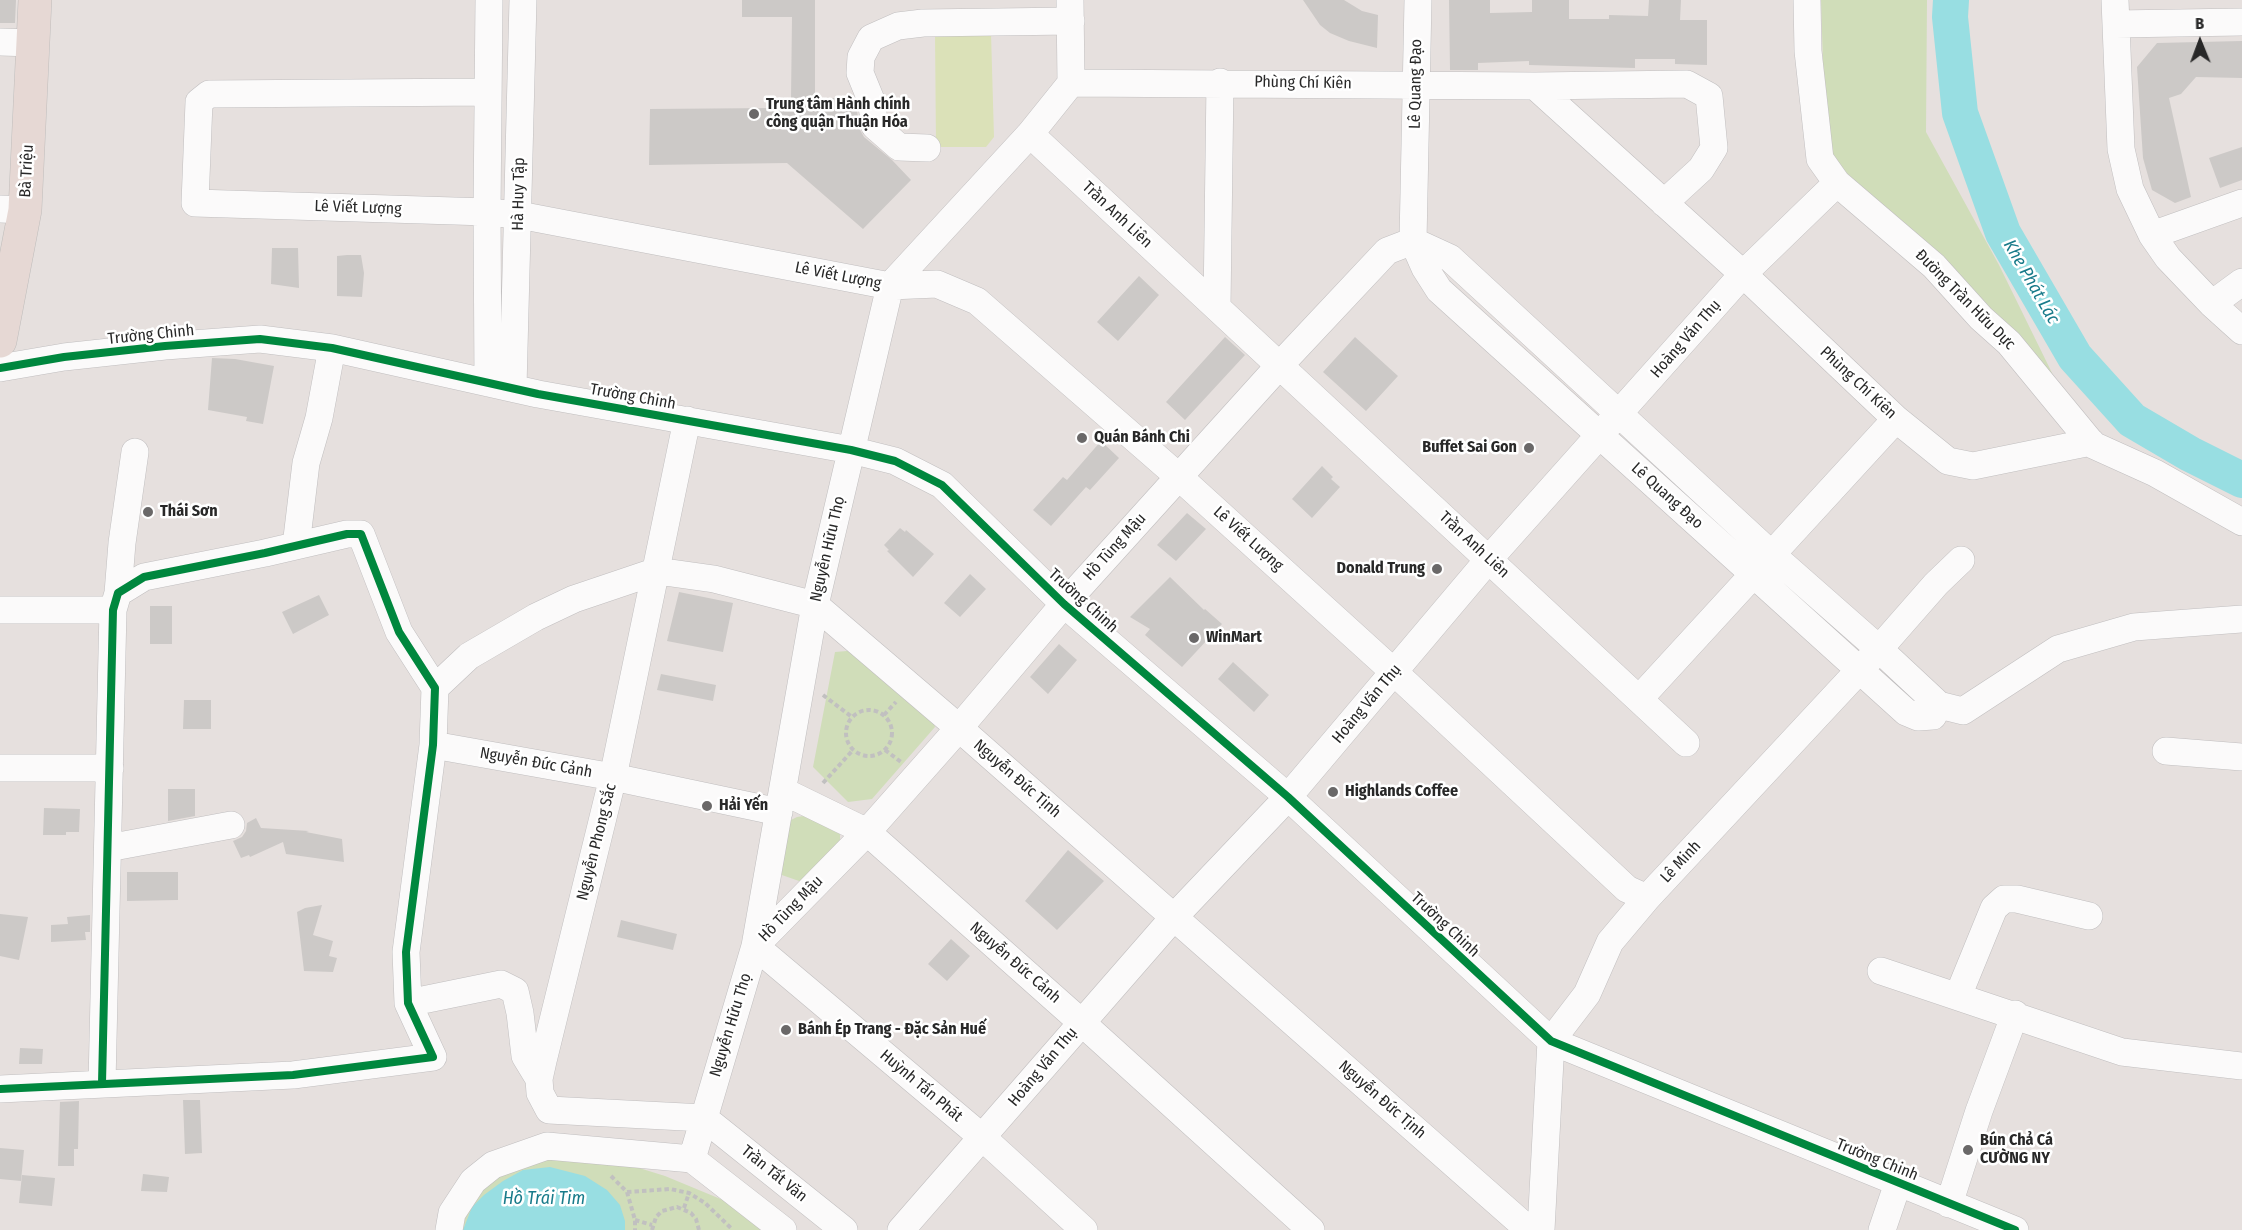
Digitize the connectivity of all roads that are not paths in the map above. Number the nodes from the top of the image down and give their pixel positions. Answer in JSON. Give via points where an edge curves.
{"nodes":[{"id":1,"x":35,"y":0,"type":"edge"},
{"id":2,"x":489,"y":0,"type":"edge"},
{"id":3,"x":523,"y":0,"type":"edge"},
{"id":4,"x":1418,"y":0,"type":"edge"},
{"id":5,"x":1808,"y":0,"type":"edge"},
{"id":6,"x":1070,"y":11,"type":"edge"},
{"id":7,"x":2116,"y":12,"type":"edge"},
{"id":8,"x":2242,"y":22,"type":"edge"},
{"id":9,"x":0,"y":42,"type":"edge"},
{"id":10,"x":33,"y":43,"type":"junction"},
{"id":11,"x":1220,"y":82,"type":"junction"},
{"id":12,"x":1071,"y":83,"type":"junction"},
{"id":13,"x":1416,"y":85,"type":"junction"},
{"id":14,"x":1535,"y":86,"type":"junction"},
{"id":15,"x":488,"y":93,"type":"junction"},
{"id":16,"x":1030,"y":134,"type":"junction"},
{"id":17,"x":927,"y":148,"type":"dead end"},
{"id":18,"x":1837,"y":183,"type":"junction"},
{"id":19,"x":1664,"y":203,"type":"junction"},
{"id":20,"x":2242,"y":204,"type":"edge"},
{"id":21,"x":13,"y":210,"type":"edge"},
{"id":22,"x":487,"y":212,"type":"junction"},
{"id":23,"x":519,"y":215,"type":"junction"},
{"id":24,"x":2152,"y":235,"type":"junction"},
{"id":25,"x":1413,"y":241,"type":"junction"},
{"id":26,"x":1743,"y":274,"type":"junction"},
{"id":27,"x":2242,"y":282,"type":"edge"},
{"id":28,"x":890,"y":286,"type":"junction"},
{"id":29,"x":2212,"y":304,"type":"junction"},
{"id":30,"x":1216,"y":307,"type":"junction"},
{"id":31,"x":2242,"y":331,"type":"edge"},
{"id":32,"x":0,"y":341,"type":"edge"},
{"id":33,"x":332,"y":348,"type":"junction"},
{"id":34,"x":1280,"y":366,"type":"junction"},
{"id":35,"x":0,"y":368,"type":"edge"},
{"id":36,"x":501,"y":385,"type":"junction"},
{"id":37,"x":1619,"y":415,"type":"junction"},
{"id":38,"x":1896,"y":419,"type":"junction"},
{"id":39,"x":687,"y":420,"type":"junction"},
{"id":40,"x":1600,"y":436,"type":"junction"},
{"id":41,"x":2091,"y":442,"type":"junction"},
{"id":42,"x":851,"y":450,"type":"junction"},
{"id":43,"x":135,"y":452,"type":"dead end"},
{"id":44,"x":1179,"y":477,"type":"junction"},
{"id":45,"x":2242,"y":522,"type":"edge"},
{"id":46,"x":296,"y":546,"type":"junction"},
{"id":47,"x":1771,"y":554,"type":"junction"},
{"id":48,"x":1489,"y":560,"type":"junction"},
{"id":49,"x":1961,"y":560,"type":"dead end"},
{"id":50,"x":657,"y":571,"type":"junction"},
{"id":51,"x":1753,"y":574,"type":"junction"},
{"id":52,"x":116,"y":602,"type":"junction"},
{"id":53,"x":1064,"y":604,"type":"junction"},
{"id":54,"x":815,"y":605,"type":"junction"},
{"id":55,"x":0,"y":610,"type":"edge"},
{"id":56,"x":2242,"y":619,"type":"edge"},
{"id":57,"x":1879,"y":649,"type":"junction"},
{"id":58,"x":1859,"y":670,"type":"junction"},
{"id":59,"x":1394,"y":672,"type":"junction"},
{"id":60,"x":435,"y":688,"type":"junction"},
{"id":61,"x":1639,"y":699,"type":"junction"},
{"id":62,"x":1951,"y":708,"type":"junction"},
{"id":63,"x":959,"y":728,"type":"junction"},
{"id":64,"x":1686,"y":742,"type":"dead end"},
{"id":65,"x":433,"y":745,"type":"junction"},
{"id":66,"x":2166,"y":751,"type":"dead end"},
{"id":67,"x":2242,"y":757,"type":"edge"},
{"id":68,"x":0,"y":768,"type":"edge"},
{"id":69,"x":110,"y":768,"type":"junction"},
{"id":70,"x":613,"y":777,"type":"junction"},
{"id":71,"x":1288,"y":797,"type":"junction"},
{"id":72,"x":781,"y":802,"type":"junction"},
{"id":73,"x":231,"y":825,"type":"dead end"},
{"id":74,"x":867,"y":832,"type":"junction"},
{"id":75,"x":108,"y":848,"type":"junction"},
{"id":76,"x":1647,"y":898,"type":"junction"},
{"id":77,"x":2090,"y":916,"type":"dead end"},
{"id":78,"x":1174,"y":917,"type":"junction"},
{"id":79,"x":755,"y":946,"type":"junction"},
{"id":80,"x":1881,"y":971,"type":"dead end"},
{"id":81,"x":1958,"y":996,"type":"junction"},
{"id":82,"x":408,"y":1003,"type":"junction"},
{"id":83,"x":2015,"y":1014,"type":"junction"},
{"id":84,"x":1081,"y":1022,"type":"junction"},
{"id":85,"x":1551,"y":1041,"type":"junction"},
{"id":86,"x":2242,"y":1066,"type":"edge"},
{"id":87,"x":539,"y":1079,"type":"junction"},
{"id":88,"x":102,"y":1083,"type":"junction"},
{"id":89,"x":0,"y":1089,"type":"edge"},
{"id":90,"x":549,"y":1110,"type":"junction"},
{"id":91,"x":704,"y":1118,"type":"junction"},
{"id":92,"x":983,"y":1138,"type":"junction"},
{"id":93,"x":547,"y":1146,"type":"junction"},
{"id":94,"x":692,"y":1160,"type":"junction"},
{"id":95,"x":1898,"y":1183,"type":"junction"},
{"id":96,"x":1949,"y":1204,"type":"junction"},
{"id":97,"x":449,"y":1230,"type":"edge"},
{"id":98,"x":783,"y":1230,"type":"edge"},
{"id":99,"x":844,"y":1230,"type":"edge"},
{"id":100,"x":901,"y":1230,"type":"edge"},
{"id":101,"x":1084,"y":1230,"type":"edge"},
{"id":102,"x":1311,"y":1230,"type":"edge"},
{"id":103,"x":1529,"y":1230,"type":"edge"},
{"id":104,"x":1541,"y":1230,"type":"edge"},
{"id":105,"x":1882,"y":1230,"type":"edge"},
{"id":106,"x":2015,"y":1230,"type":"edge"}],
"edges":[{"from":1,"to":10,"type":"highway","name":"Bà Triệu"},
{"from":2,"to":15,"type":"street","name":"Hà Huy Tập"},
{"from":3,"to":23,"type":"street","name":"Hà Huy Tập"},
{"from":4,"to":13,"type":"street","name":"Lê Quang Đạo"},
{"from":5,"to":18,"type":"street","name":"Đường Trần Hữu Dực","via":[[1808,51],[1820,159]]},
{"from":6,"to":12,"type":"street"},
{"from":6,"to":17,"type":"street","via":[[898,26],[872,38],[861,57],[860,73],[871,99],[875,126],[899,147]]},
{"from":7,"to":8,"type":"street"},
{"from":7,"to":24,"type":"street","via":[[2124,169]]},
{"from":9,"to":10,"type":"street"},
{"from":10,"to":21,"type":"highway","name":"Bà Triệu"},
{"from":11,"to":12,"type":"street","name":"Phùng Chí Kiên"},
{"from":11,"to":13,"type":"street","name":"Phùng Chí Kiên"},
{"from":11,"to":30,"type":"street"},
{"from":12,"to":16,"type":"street","name":"Nguyễn Hữu Thọ"},
{"from":13,"to":14,"type":"street","name":"Phùng Chí Kiên"},
{"from":13,"to":25,"type":"street","name":"Lê Quang Đạo"},
{"from":14,"to":19,"type":"street","name":"Phùng Chí Kiên"},
{"from":14,"to":19,"type":"street","name":"Phùng Chí Kiên","via":[[1688,84],[1709,96],[1714,148],[1701,169]]},
{"from":15,"to":22,"type":"street","name":"Hà Huy Tập"},
{"from":15,"to":22,"type":"street","name":"Lê Viết Lượng","via":[[209,94],[199,102],[195,203]]},
{"from":16,"to":28,"type":"street","name":"Nguyễn Hữu Thọ"},
{"from":16,"to":30,"type":"street","name":"Trần Anh Liên"},
{"from":18,"to":26,"type":"street","name":"Hoàng Văn Thụ"},
{"from":18,"to":41,"type":"street","name":"Đường Trần Hữu Dực","via":[[1934,266],[2009,343]]},
{"from":19,"to":26,"type":"street","name":"Phùng Chí Kiên"},
{"from":20,"to":24,"type":"street"},
{"from":21,"to":32,"type":"highway","name":"Bà Triệu"},
{"from":22,"to":23,"type":"street","name":"Lê Viết Lượng"},
{"from":22,"to":36,"type":"street","name":"Hà Huy Tập"},
{"from":23,"to":28,"type":"street","name":"Lê Viết Lượng"},
{"from":23,"to":36,"type":"street","name":"Hà Huy Tập"},
{"from":24,"to":29,"type":"street","via":[[2168,258]]},
{"from":25,"to":34,"type":"street","name":"Hồ Tùng Mậu","via":[[1388,251]]},
{"from":25,"to":37,"type":"street","name":"Lê Quang Đạo","via":[[1450,258]]},
{"from":25,"to":40,"type":"street","name":"Lê Quang Đạo","via":[[1439,290]]},
{"from":26,"to":37,"type":"street","name":"Hoàng Văn Thụ"},
{"from":26,"to":38,"type":"street","name":"Phùng Chí Kiên"},
{"from":27,"to":29,"type":"street"},
{"from":28,"to":42,"type":"street","name":"Nguyễn Hữu Thọ"},
{"from":28,"to":44,"type":"street","name":"Lê Viết Lượng","via":[[937,284],[977,301]]},
{"from":29,"to":31,"type":"street"},
{"from":30,"to":34,"type":"street","name":"Trần Anh Liên"},
{"from":33,"to":35,"type":"street","name":"Trường Chinh","via":[[260,339],[64,357]]},
{"from":33,"to":36,"type":"street","name":"Trường Chinh"},
{"from":33,"to":46,"type":"street","via":[[306,463]]},
{"from":34,"to":44,"type":"street","name":"Hồ Tùng Mậu"},
{"from":34,"to":48,"type":"street","name":"Trần Anh Liên"},
{"from":36,"to":39,"type":"street","name":"Trường Chinh"},
{"from":37,"to":40,"type":"street","name":"Hoàng Văn Thụ"},
{"from":37,"to":47,"type":"street","name":"Lê Quang Đạo"},
{"from":38,"to":41,"type":"street","name":"Phùng Chí Kiên","via":[[1948,461],[1973,466]]},
{"from":38,"to":47,"type":"street"},
{"from":39,"to":42,"type":"street","name":"Trường Chinh"},
{"from":39,"to":50,"type":"street","name":"Nguyễn Phong Sắc"},
{"from":40,"to":48,"type":"street","name":"Hoàng Văn Thụ"},
{"from":40,"to":51,"type":"street","name":"Lê Quang Đạo"},
{"from":41,"to":45,"type":"street","name":"Đường Trần Hữu Dực"},
{"from":42,"to":53,"type":"street","name":"Trường Chinh","via":[[895,461],[942,485]]},
{"from":42,"to":54,"type":"street","name":"Nguyễn Hữu Thọ"},
{"from":43,"to":52,"type":"street"},
{"from":44,"to":53,"type":"street","name":"Hồ Tùng Mậu"},
{"from":44,"to":59,"type":"street","name":"Lê Viết Lượng"},
{"from":46,"to":52,"type":"street","via":[[144,577]]},
{"from":46,"to":60,"type":"street","via":[[361,534],[399,632]]},
{"from":47,"to":51,"type":"street"},
{"from":47,"to":57,"type":"street","name":"Lê Quang Đạo"},
{"from":48,"to":59,"type":"street","name":"Hoàng Văn Thụ"},
{"from":48,"to":61,"type":"street","name":"Trần Anh Liên"},
{"from":49,"to":57,"type":"street","name":"Lê Minh"},
{"from":50,"to":54,"type":"street","name":"Nguyễn Đức Tịnh","via":[[714,579]]},
{"from":50,"to":60,"type":"street","name":"Nguyễn Đức Tịnh","via":[[536,616],[469,657]]},
{"from":50,"to":70,"type":"street","name":"Nguyễn Phong Sắc"},
{"from":51,"to":58,"type":"street","name":"Lê Quang Đạo"},
{"from":51,"to":61,"type":"street"},
{"from":52,"to":55,"type":"street"},
{"from":52,"to":69,"type":"street"},
{"from":53,"to":63,"type":"street","name":"Hồ Tùng Mậu"},
{"from":53,"to":71,"type":"street","name":"Trường Chinh"},
{"from":54,"to":63,"type":"street","name":"Nguyễn Đức Tịnh"},
{"from":54,"to":72,"type":"street","name":"Nguyễn Hữu Thọ"},
{"from":56,"to":62,"type":"street","via":[[2134,627],[2058,649]]},
{"from":57,"to":58,"type":"street","name":"Lê Minh"},
{"from":57,"to":62,"type":"street","name":"Lê Quang Đạo"},
{"from":58,"to":62,"type":"street","name":"Lê Quang Đạo","via":[[1906,712],[1918,717]]},
{"from":58,"to":76,"type":"street","name":"Lê Minh"},
{"from":59,"to":71,"type":"street","name":"Hoàng Văn Thụ"},
{"from":59,"to":76,"type":"street","name":"Lê Viết Lượng","via":[[1627,889]]},
{"from":60,"to":65,"type":"street"},
{"from":61,"to":64,"type":"street","name":"Trần Anh Liên"},
{"from":63,"to":74,"type":"street","name":"Hồ Tùng Mậu"},
{"from":63,"to":78,"type":"street","name":"Nguyễn Đức Tịnh"},
{"from":65,"to":70,"type":"street","name":"Nguyễn Đức Cảnh"},
{"from":65,"to":82,"type":"street","via":[[406,952]]},
{"from":66,"to":67,"type":"street"},
{"from":68,"to":69,"type":"street"},
{"from":69,"to":75,"type":"street"},
{"from":70,"to":72,"type":"street","name":"Nguyễn Đức Cảnh"},
{"from":70,"to":87,"type":"street","name":"Nguyễn Phong Sắc"},
{"from":71,"to":78,"type":"street","name":"Hoàng Văn Thụ"},
{"from":71,"to":85,"type":"street","name":"Trường Chinh"},
{"from":72,"to":74,"type":"street","name":"Nguyễn Đức Cảnh"},
{"from":72,"to":79,"type":"street","name":"Nguyễn Hữu Thọ"},
{"from":73,"to":75,"type":"street"},
{"from":74,"to":79,"type":"street","name":"Hồ Tùng Mậu"},
{"from":74,"to":84,"type":"street","name":"Nguyễn Đức Cảnh"},
{"from":75,"to":88,"type":"street"},
{"from":76,"to":85,"type":"street","name":"Lê Minh","via":[[1610,942],[1587,994]]},
{"from":77,"to":81,"type":"street","via":[[2004,899],[1994,908]]},
{"from":78,"to":84,"type":"street","name":"Hoàng Văn Thụ"},
{"from":78,"to":103,"type":"street","name":"Nguyễn Đức Tịnh"},
{"from":79,"to":91,"type":"street","name":"Nguyễn Hữu Thọ"},
{"from":79,"to":92,"type":"street","name":"Huỳnh Tấn Phát"},
{"from":80,"to":81,"type":"street"},
{"from":81,"to":83,"type":"street"},
{"from":82,"to":87,"type":"street","via":[[501,984],[516,991],[525,1056]]},
{"from":82,"to":88,"type":"street","via":[[433,1057],[293,1075]]},
{"from":83,"to":86,"type":"street","via":[[2122,1052]]},
{"from":83,"to":96,"type":"street"},
{"from":84,"to":92,"type":"street","name":"Hoàng Văn Thụ"},
{"from":84,"to":102,"type":"street","name":"Nguyễn Đức Cảnh"},
{"from":85,"to":95,"type":"street","name":"Trường Chinh"},
{"from":85,"to":104,"type":"street"},
{"from":87,"to":90,"type":"street","via":[[540,1093]]},
{"from":88,"to":89,"type":"street"},
{"from":90,"to":91,"type":"street"},
{"from":90,"to":93,"type":"street"},
{"from":91,"to":94,"type":"street","name":"Nguyễn Hữu Thọ"},
{"from":91,"to":99,"type":"street","name":"Trần Tất Văn"},
{"from":92,"to":100,"type":"street","name":"Hoàng Văn Thụ"},
{"from":92,"to":101,"type":"street","name":"Huỳnh Tấn Phát"},
{"from":93,"to":94,"type":"street"},
{"from":93,"to":97,"type":"street","via":[[493,1165],[473,1181],[452,1213]]},
{"from":94,"to":98,"type":"street"},
{"from":95,"to":96,"type":"street","name":"Trường Chinh"},
{"from":95,"to":105,"type":"street"},
{"from":96,"to":106,"type":"street","name":"Trường Chinh"}]}
